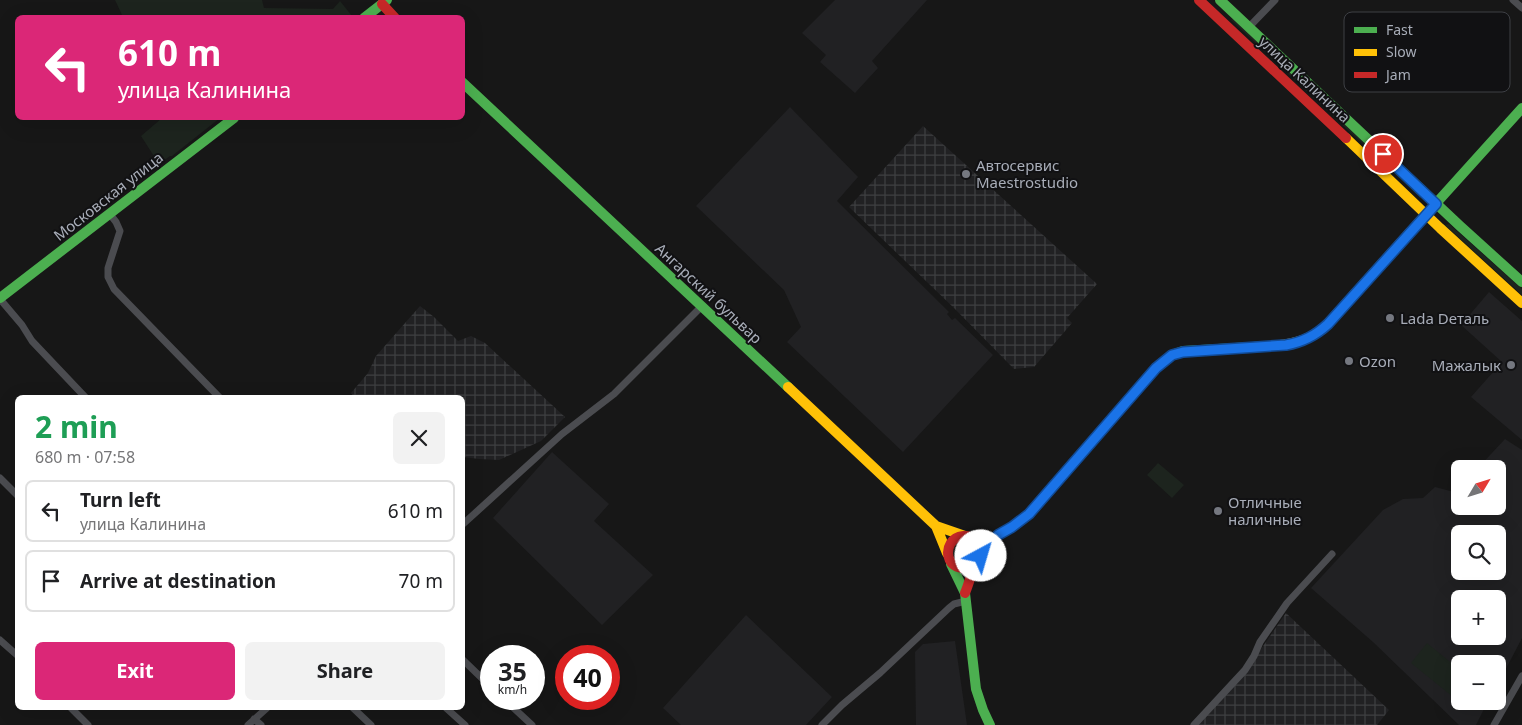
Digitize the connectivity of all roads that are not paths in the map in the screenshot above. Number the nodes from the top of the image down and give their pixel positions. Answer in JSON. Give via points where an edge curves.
{"nodes":[{"id":1,"x":1200,"y":0,"type":"edge"},
{"id":2,"x":1220,"y":0,"type":"edge"},
{"id":3,"x":1275,"y":0,"type":"edge"},
{"id":4,"x":1513,"y":0,"type":"edge"},
{"id":5,"x":385,"y":2,"type":"edge"},
{"id":6,"x":1228,"y":8,"type":"junction"},
{"id":7,"x":1522,"y":8,"type":"edge"},
{"id":8,"x":368,"y":15,"type":"edge"},
{"id":9,"x":393,"y":15,"type":"edge"},
{"id":10,"x":1218,"y":17,"type":"junction"},
{"id":11,"x":1249,"y":27,"type":"junction"},
{"id":12,"x":465,"y":85,"type":"edge"},
{"id":13,"x":1522,"y":108,"type":"edge"},
{"id":14,"x":231,"y":120,"type":"edge"},
{"id":15,"x":1436,"y":204,"type":"junction"},
{"id":16,"x":109,"y":213,"type":"junction"},
{"id":17,"x":1426,"y":215,"type":"junction"},
{"id":18,"x":1522,"y":282,"type":"edge"},
{"id":19,"x":0,"y":299,"type":"edge"},
{"id":20,"x":1522,"y":303,"type":"edge"},
{"id":21,"x":701,"y":307,"type":"junction"},
{"id":22,"x":83,"y":395,"type":"edge"},
{"id":23,"x":217,"y":395,"type":"edge"},
{"id":24,"x":0,"y":478,"type":"edge"},
{"id":25,"x":15,"y":493,"type":"edge"},
{"id":26,"x":465,"y":521,"type":"edge"},
{"id":27,"x":936,"y":526,"type":"junction"},
{"id":28,"x":998,"y":535,"type":"junction"},
{"id":29,"x":968,"y":537,"type":"junction"},
{"id":30,"x":1332,"y":554,"type":"dead end"},
{"id":31,"x":949,"y":558,"type":"junction"},
{"id":32,"x":978,"y":560,"type":"junction"},
{"id":33,"x":966,"y":597,"type":"junction"},
{"id":34,"x":0,"y":640,"type":"edge"},
{"id":35,"x":15,"y":653,"type":"edge"},
{"id":36,"x":465,"y":662,"type":"edge"},
{"id":37,"x":480,"y":676,"type":"edge"},
{"id":38,"x":1522,"y":676,"type":"edge"},
{"id":39,"x":73,"y":710,"type":"edge"},
{"id":40,"x":264,"y":710,"type":"edge"},
{"id":41,"x":355,"y":710,"type":"edge"},
{"id":42,"x":448,"y":710,"type":"edge"},
{"id":43,"x":516,"y":710,"type":"edge"},
{"id":44,"x":254,"y":719,"type":"junction"},
{"id":45,"x":88,"y":725,"type":"edge"},
{"id":46,"x":248,"y":725,"type":"edge"},
{"id":47,"x":261,"y":725,"type":"edge"},
{"id":48,"x":371,"y":725,"type":"edge"},
{"id":49,"x":465,"y":725,"type":"edge"},
{"id":50,"x":532,"y":725,"type":"edge"},
{"id":51,"x":822,"y":725,"type":"edge"},
{"id":52,"x":990,"y":725,"type":"edge"},
{"id":53,"x":1194,"y":725,"type":"edge"},
{"id":54,"x":1494,"y":725,"type":"edge"}],
"edges":[{"from":1,"to":10,"type":"street","name":"улица Калинина"},
{"from":2,"to":6,"type":"street","name":"улица Калинина"},
{"from":3,"to":11,"type":"street"},
{"from":4,"to":7,"type":"street"},
{"from":5,"to":8,"type":"street"},
{"from":5,"to":9,"type":"street"},
{"from":6,"to":10,"type":"street"},
{"from":6,"to":11,"type":"street","name":"улица Калинина"},
{"from":10,"to":17,"type":"street","name":"улица Калинина"},
{"from":11,"to":15,"type":"street","name":"улица Калинина"},
{"from":12,"to":21,"type":"street","name":"Ангарский бульвар"},
{"from":13,"to":15,"type":"street"},
{"from":14,"to":16,"type":"street","name":"Московская улица"},
{"from":15,"to":17,"type":"street"},
{"from":15,"to":18,"type":"street","name":"улица Калинина"},
{"from":16,"to":19,"type":"street","name":"Московская улица"},
{"from":16,"to":23,"type":"street","via":[[120,231],[108,268],[114,289]]},
{"from":17,"to":20,"type":"street","name":"улица Калинина"},
{"from":17,"to":28,"type":"street","via":[[1328,324],[1308,339],[1286,345],[1183,352],[1162,362],[1029,514]]},
{"from":19,"to":22,"type":"street","via":[[32,341]]},
{"from":21,"to":26,"type":"street","via":[[614,394],[562,434]]},
{"from":21,"to":27,"type":"street","name":"Ангарский бульвар"},
{"from":24,"to":25,"type":"street"},
{"from":27,"to":29,"type":"street","name":"Ангарский бульвар"},
{"from":27,"to":31,"type":"street","name":"Ангарский бульвар"},
{"from":28,"to":29,"type":"street"},
{"from":28,"to":32,"type":"street"},
{"from":29,"to":31,"type":"street","via":[[950,543]]},
{"from":29,"to":32,"type":"street","via":[[979,545]]},
{"from":30,"to":53,"type":"street","via":[[1283,608],[1245,670]]},
{"from":31,"to":32,"type":"street","via":[[960,569],[971,568]]},
{"from":31,"to":33,"type":"street","name":"Ангарский бульвар"},
{"from":32,"to":33,"type":"street"},
{"from":33,"to":51,"type":"street","via":[[948,608]]},
{"from":33,"to":52,"type":"street","via":[[976,689]]},
{"from":34,"to":35,"type":"street"},
{"from":36,"to":37,"type":"street"},
{"from":38,"to":54,"type":"street"},
{"from":39,"to":45,"type":"street"},
{"from":40,"to":44,"type":"street"},
{"from":41,"to":48,"type":"street"},
{"from":42,"to":49,"type":"street"},
{"from":43,"to":50,"type":"street"},
{"from":44,"to":46,"type":"street"},
{"from":44,"to":47,"type":"street"}]}
